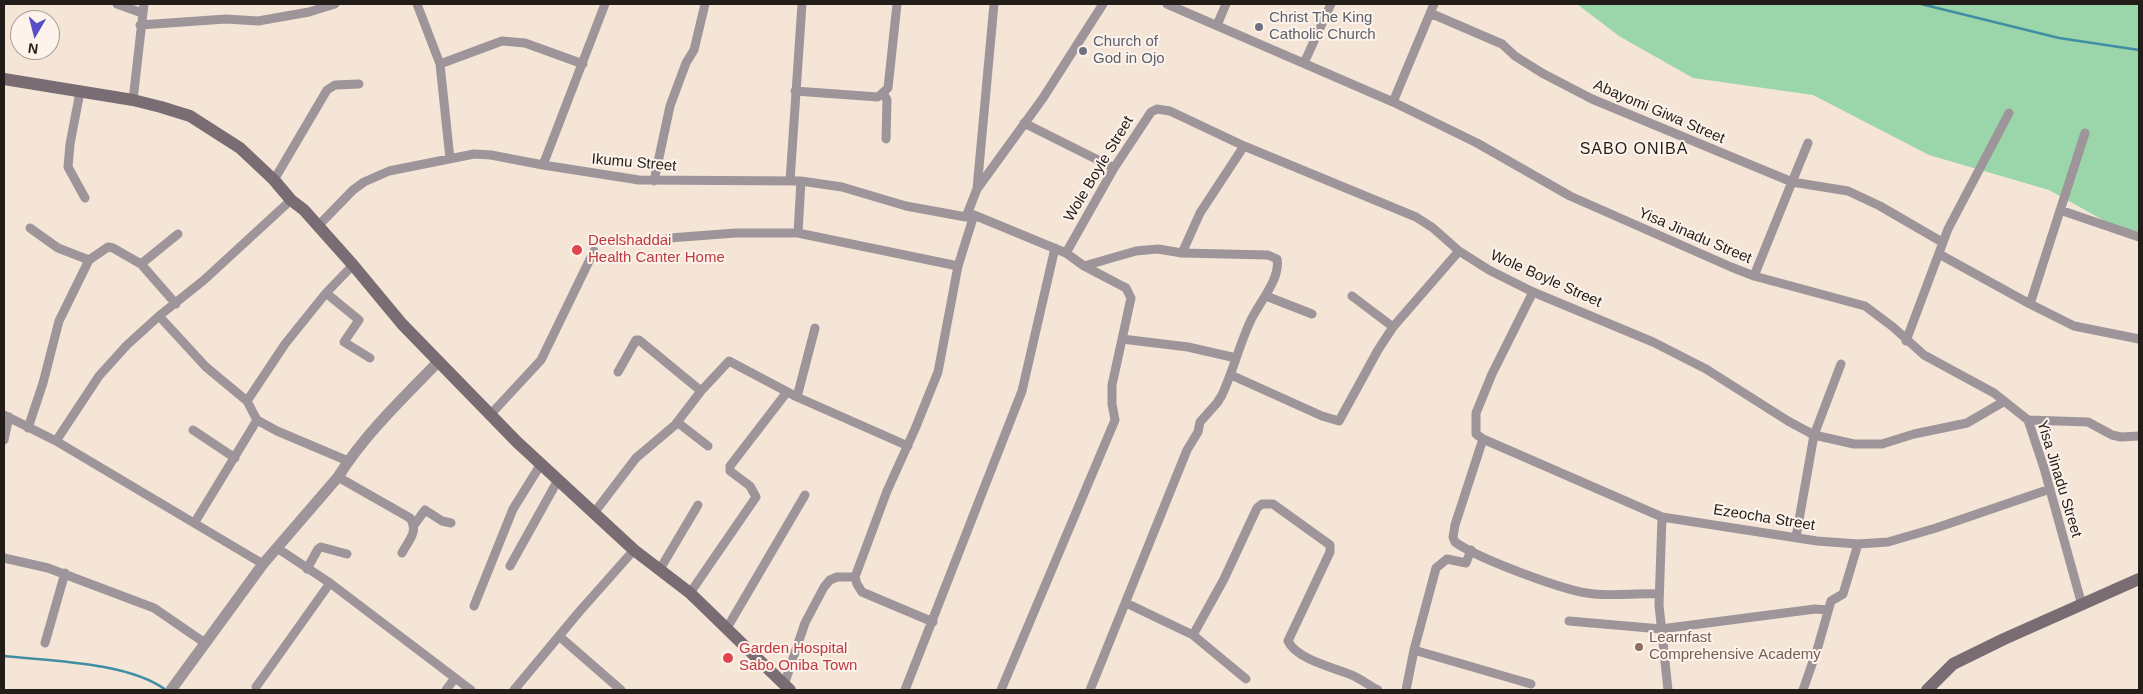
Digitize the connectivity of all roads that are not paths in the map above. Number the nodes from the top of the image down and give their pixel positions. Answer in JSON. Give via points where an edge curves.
{"nodes":[{"id":1,"x":118,"y":4,"type":"edge"},
{"id":2,"x":335,"y":4,"type":"edge"},
{"id":3,"x":417,"y":4,"type":"edge"},
{"id":4,"x":605,"y":4,"type":"edge"},
{"id":5,"x":705,"y":4,"type":"edge"},
{"id":6,"x":802,"y":4,"type":"edge"},
{"id":7,"x":897,"y":4,"type":"edge"},
{"id":8,"x":994,"y":4,"type":"edge"},
{"id":9,"x":1103,"y":4,"type":"edge"},
{"id":10,"x":1167,"y":4,"type":"edge"},
{"id":11,"x":1226,"y":4,"type":"edge"},
{"id":12,"x":1331,"y":4,"type":"edge"},
{"id":13,"x":1434,"y":4,"type":"edge"},
{"id":14,"x":143,"y":8,"type":"edge"},
{"id":15,"x":1430,"y":13,"type":"junction"},
{"id":16,"x":140,"y":25,"type":"junction"},
{"id":17,"x":1217,"y":25,"type":"junction"},
{"id":18,"x":1304,"y":63,"type":"junction"},
{"id":19,"x":440,"y":64,"type":"junction"},
{"id":20,"x":583,"y":64,"type":"junction"},
{"id":21,"x":4,"y":79,"type":"edge"},
{"id":22,"x":359,"y":84,"type":"dead end"},
{"id":23,"x":795,"y":91,"type":"junction"},
{"id":24,"x":80,"y":92,"type":"junction"},
{"id":25,"x":884,"y":94,"type":"junction"},
{"id":26,"x":133,"y":100,"type":"junction"},
{"id":27,"x":1393,"y":102,"type":"junction"},
{"id":28,"x":2009,"y":113,"type":"dead end"},
{"id":29,"x":1024,"y":123,"type":"junction"},
{"id":30,"x":2085,"y":133,"type":"dead end"},
{"id":31,"x":886,"y":139,"type":"dead end"},
{"id":32,"x":1808,"y":143,"type":"dead end"},
{"id":33,"x":1244,"y":146,"type":"junction"},
{"id":34,"x":450,"y":159,"type":"junction"},
{"id":35,"x":543,"y":165,"type":"junction"},
{"id":36,"x":1114,"y":168,"type":"junction"},
{"id":37,"x":274,"y":180,"type":"junction"},
{"id":38,"x":654,"y":181,"type":"junction"},
{"id":39,"x":790,"y":181,"type":"junction"},
{"id":40,"x":801,"y":181,"type":"junction"},
{"id":41,"x":1792,"y":182,"type":"junction"},
{"id":42,"x":977,"y":189,"type":"junction"},
{"id":43,"x":85,"y":198,"type":"dead end"},
{"id":44,"x":291,"y":200,"type":"junction"},
{"id":45,"x":2060,"y":210,"type":"junction"},
{"id":46,"x":970,"y":216,"type":"junction"},
{"id":47,"x":318,"y":226,"type":"junction"},
{"id":48,"x":30,"y":228,"type":"dead end"},
{"id":49,"x":798,"y":233,"type":"junction"},
{"id":50,"x":178,"y":234,"type":"dead end"},
{"id":51,"x":2139,"y":237,"type":"edge"},
{"id":52,"x":669,"y":238,"type":"dead end"},
{"id":53,"x":1942,"y":242,"type":"junction"},
{"id":54,"x":1055,"y":248,"type":"junction"},
{"id":55,"x":594,"y":251,"type":"dead end"},
{"id":56,"x":1459,"y":251,"type":"junction"},
{"id":57,"x":1066,"y":253,"type":"junction"},
{"id":58,"x":1182,"y":253,"type":"junction"},
{"id":59,"x":1939,"y":254,"type":"junction"},
{"id":60,"x":89,"y":260,"type":"junction"},
{"id":61,"x":140,"y":264,"type":"junction"},
{"id":62,"x":353,"y":265,"type":"junction"},
{"id":63,"x":958,"y":266,"type":"junction"},
{"id":64,"x":1084,"y":266,"type":"junction"},
{"id":65,"x":1754,"y":276,"type":"junction"},
{"id":66,"x":1533,"y":292,"type":"junction"},
{"id":67,"x":326,"y":293,"type":"junction"},
{"id":68,"x":1266,"y":296,"type":"junction"},
{"id":69,"x":1352,"y":296,"type":"dead end"},
{"id":70,"x":176,"y":304,"type":"junction"},
{"id":71,"x":2030,"y":304,"type":"junction"},
{"id":72,"x":1312,"y":314,"type":"dead end"},
{"id":73,"x":159,"y":316,"type":"junction"},
{"id":74,"x":1393,"y":327,"type":"junction"},
{"id":75,"x":815,"y":328,"type":"dead end"},
{"id":76,"x":1122,"y":339,"type":"junction"},
{"id":77,"x":2139,"y":339,"type":"edge"},
{"id":78,"x":1906,"y":341,"type":"junction"},
{"id":79,"x":370,"y":358,"type":"dead end"},
{"id":80,"x":1236,"y":358,"type":"junction"},
{"id":81,"x":439,"y":361,"type":"junction"},
{"id":82,"x":1841,"y":364,"type":"dead end"},
{"id":83,"x":618,"y":372,"type":"dead end"},
{"id":84,"x":1231,"y":375,"type":"junction"},
{"id":85,"x":700,"y":391,"type":"junction"},
{"id":86,"x":787,"y":392,"type":"junction"},
{"id":87,"x":797,"y":396,"type":"junction"},
{"id":88,"x":247,"y":401,"type":"junction"},
{"id":89,"x":2004,"y":402,"type":"junction"},
{"id":90,"x":490,"y":415,"type":"junction"},
{"id":91,"x":6,"y":416,"type":"edge"},
{"id":92,"x":257,"y":420,"type":"junction"},
{"id":93,"x":2028,"y":420,"type":"junction"},
{"id":94,"x":677,"y":422,"type":"junction"},
{"id":95,"x":28,"y":428,"type":"junction"},
{"id":96,"x":193,"y":430,"type":"dead end"},
{"id":97,"x":1814,"y":435,"type":"junction"},
{"id":98,"x":2139,"y":436,"type":"edge"},
{"id":99,"x":1482,"y":439,"type":"junction"},
{"id":100,"x":4,"y":440,"type":"edge"},
{"id":101,"x":56,"y":441,"type":"junction"},
{"id":102,"x":708,"y":446,"type":"dead end"},
{"id":103,"x":908,"y":446,"type":"junction"},
{"id":104,"x":235,"y":458,"type":"junction"},
{"id":105,"x":348,"y":461,"type":"junction"},
{"id":106,"x":541,"y":464,"type":"junction"},
{"id":107,"x":338,"y":477,"type":"junction"},
{"id":108,"x":558,"y":480,"type":"junction"},
{"id":109,"x":2050,"y":489,"type":"junction"},
{"id":110,"x":805,"y":495,"type":"dead end"},
{"id":111,"x":698,"y":505,"type":"dead end"},
{"id":112,"x":594,"y":513,"type":"junction"},
{"id":113,"x":1662,"y":517,"type":"junction"},
{"id":114,"x":195,"y":522,"type":"junction"},
{"id":115,"x":451,"y":523,"type":"dead end"},
{"id":116,"x":414,"y":525,"type":"junction"},
{"id":117,"x":1796,"y":537,"type":"junction"},
{"id":118,"x":1858,"y":544,"type":"junction"},
{"id":119,"x":277,"y":548,"type":"junction"},
{"id":120,"x":634,"y":550,"type":"junction"},
{"id":121,"x":1471,"y":551,"type":"junction"},
{"id":122,"x":402,"y":553,"type":"dead end"},
{"id":123,"x":347,"y":554,"type":"dead end"},
{"id":124,"x":4,"y":558,"type":"edge"},
{"id":125,"x":263,"y":564,"type":"junction"},
{"id":126,"x":510,"y":566,"type":"dead end"},
{"id":127,"x":307,"y":569,"type":"junction"},
{"id":128,"x":660,"y":569,"type":"junction"},
{"id":129,"x":65,"y":574,"type":"junction"},
{"id":130,"x":855,"y":577,"type":"junction"},
{"id":131,"x":2139,"y":579,"type":"edge"},
{"id":132,"x":330,"y":583,"type":"junction"},
{"id":133,"x":690,"y":593,"type":"junction"},
{"id":134,"x":1659,"y":598,"type":"junction"},
{"id":135,"x":1126,"y":603,"type":"junction"},
{"id":136,"x":2082,"y":605,"type":"junction"},
{"id":137,"x":474,"y":606,"type":"dead end"},
{"id":138,"x":1829,"y":606,"type":"junction"},
{"id":139,"x":1569,"y":620,"type":"dead end"},
{"id":140,"x":933,"y":622,"type":"junction"},
{"id":141,"x":727,"y":628,"type":"junction"},
{"id":142,"x":1661,"y":629,"type":"junction"},
{"id":143,"x":1193,"y":634,"type":"junction"},
{"id":144,"x":559,"y":636,"type":"junction"},
{"id":145,"x":45,"y":643,"type":"dead end"},
{"id":146,"x":205,"y":643,"type":"junction"},
{"id":147,"x":1414,"y":650,"type":"junction"},
{"id":148,"x":455,"y":678,"type":"junction"},
{"id":149,"x":1246,"y":678,"type":"dead end"},
{"id":150,"x":1531,"y":684,"type":"dead end"},
{"id":151,"x":174,"y":687,"type":"edge"},
{"id":152,"x":256,"y":687,"type":"dead end"},
{"id":153,"x":787,"y":688,"type":"edge"},
{"id":154,"x":446,"y":690,"type":"edge"},
{"id":155,"x":471,"y":690,"type":"edge"},
{"id":156,"x":514,"y":690,"type":"edge"},
{"id":157,"x":621,"y":690,"type":"edge"},
{"id":158,"x":906,"y":690,"type":"edge"},
{"id":159,"x":1001,"y":690,"type":"edge"},
{"id":160,"x":1090,"y":690,"type":"edge"},
{"id":161,"x":1378,"y":690,"type":"edge"},
{"id":162,"x":1406,"y":690,"type":"edge"},
{"id":163,"x":1668,"y":690,"type":"edge"},
{"id":164,"x":1803,"y":690,"type":"edge"},
{"id":165,"x":1927,"y":690,"type":"edge"}],
"edges":[{"from":1,"to":14,"type":"street"},
{"from":2,"to":16,"type":"street","via":[[258,21],[226,19]]},
{"from":3,"to":19,"type":"street"},
{"from":4,"to":20,"type":"street"},
{"from":5,"to":38,"type":"street","via":[[694,50],[686,62],[670,106]]},
{"from":6,"to":23,"type":"street"},
{"from":7,"to":25,"type":"street","via":[[888,88]]},
{"from":8,"to":42,"type":"street"},
{"from":9,"to":29,"type":"street"},
{"from":10,"to":17,"type":"street","name":"Yisa Jinadu Street"},
{"from":11,"to":17,"type":"street"},
{"from":12,"to":18,"type":"street"},
{"from":13,"to":15,"type":"street"},
{"from":14,"to":16,"type":"street"},
{"from":15,"to":27,"type":"street"},
{"from":15,"to":41,"type":"street","name":"Abayomi Giwa Street","via":[[1502,44],[1542,73],[1592,99]]},
{"from":16,"to":26,"type":"street"},
{"from":17,"to":18,"type":"street","name":"Yisa Jinadu Street"},
{"from":18,"to":27,"type":"street","name":"Yisa Jinadu Street"},
{"from":19,"to":20,"type":"street","via":[[502,41],[525,43]]},
{"from":19,"to":34,"type":"street"},
{"from":20,"to":35,"type":"street"},
{"from":21,"to":24,"type":"main road"},
{"from":22,"to":37,"type":"street","via":[[335,85],[327,90]]},
{"from":23,"to":25,"type":"street","via":[[878,97]]},
{"from":23,"to":39,"type":"street"},
{"from":24,"to":26,"type":"main road"},
{"from":24,"to":43,"type":"street","via":[[68,167]]},
{"from":25,"to":31,"type":"street","via":[[887,100]]},
{"from":26,"to":37,"type":"main road","via":[[190,116],[240,148]]},
{"from":27,"to":65,"type":"street","name":"Yisa Jinadu Street","via":[[1477,143],[1570,196]]},
{"from":28,"to":53,"type":"street"},
{"from":29,"to":36,"type":"street"},
{"from":29,"to":42,"type":"street"},
{"from":30,"to":45,"type":"street"},
{"from":32,"to":41,"type":"street"},
{"from":33,"to":36,"type":"street","name":"Wole Boyle Street","via":[[1157,108],[1150,112]]},
{"from":33,"to":56,"type":"street","name":"Wole Boyle Street","via":[[1416,217]]},
{"from":33,"to":58,"type":"street","via":[[1200,213]]},
{"from":34,"to":35,"type":"street","name":"Ikumu Street","via":[[491,154]]},
{"from":34,"to":47,"type":"street","name":"Ikumu Street","via":[[389,171],[364,182]]},
{"from":35,"to":38,"type":"street","name":"Ikumu Street"},
{"from":36,"to":57,"type":"street","name":"Wole Boyle Street"},
{"from":37,"to":44,"type":"main road"},
{"from":38,"to":39,"type":"street","name":"Ikumu Street"},
{"from":39,"to":40,"type":"street","name":"Ikumu Street"},
{"from":40,"to":46,"type":"street","name":"Ikumu Street","via":[[842,187],[906,206]]},
{"from":40,"to":49,"type":"street"},
{"from":41,"to":53,"type":"street","name":"Abayomi Giwa Street","via":[[1848,192],[1880,206]]},
{"from":41,"to":65,"type":"street"},
{"from":42,"to":46,"type":"street"},
{"from":44,"to":47,"type":"main road"},
{"from":44,"to":70,"type":"street"},
{"from":45,"to":51,"type":"street"},
{"from":45,"to":71,"type":"street"},
{"from":46,"to":54,"type":"street","name":"Ikumu Street"},
{"from":46,"to":63,"type":"street"},
{"from":47,"to":62,"type":"main road"},
{"from":48,"to":60,"type":"street","via":[[58,248]]},
{"from":49,"to":52,"type":"street"},
{"from":49,"to":63,"type":"street"},
{"from":50,"to":61,"type":"street"},
{"from":53,"to":59,"type":"street"},
{"from":54,"to":57,"type":"street","name":"Ikumu Street"},
{"from":54,"to":140,"type":"street","via":[[1022,391]]},
{"from":55,"to":90,"type":"street","via":[[541,360]]},
{"from":56,"to":66,"type":"street","name":"Wole Boyle Street"},
{"from":56,"to":74,"type":"street"},
{"from":57,"to":64,"type":"street","name":"Ikumu Street"},
{"from":58,"to":64,"type":"street","via":[[1158,248],[1136,250]]},
{"from":58,"to":68,"type":"street","via":[[1268,255],[1278,259],[1279,266]]},
{"from":59,"to":71,"type":"street"},
{"from":59,"to":78,"type":"street"},
{"from":60,"to":61,"type":"street","via":[[108,247]]},
{"from":60,"to":95,"type":"street","via":[[59,321],[44,383]]},
{"from":61,"to":70,"type":"street"},
{"from":62,"to":67,"type":"street"},
{"from":62,"to":81,"type":"main road","via":[[402,324]]},
{"from":63,"to":103,"type":"street","via":[[938,372]]},
{"from":64,"to":76,"type":"street","name":"Ikumu Street","via":[[1129,292],[1131,298]]},
{"from":65,"to":78,"type":"street","name":"Yisa Jinadu Street","via":[[1865,306]]},
{"from":66,"to":97,"type":"street","name":"Wole Boyle Street","via":[[1652,342],[1706,369]]},
{"from":66,"to":99,"type":"street","via":[[1476,413],[1476,434]]},
{"from":67,"to":79,"type":"street","via":[[359,320],[344,342]]},
{"from":67,"to":88,"type":"street","via":[[285,344]]},
{"from":68,"to":72,"type":"street"},
{"from":68,"to":80,"type":"street","via":[[1250,321]]},
{"from":69,"to":74,"type":"street"},
{"from":70,"to":73,"type":"street"},
{"from":71,"to":77,"type":"street","via":[[2074,326]]},
{"from":73,"to":88,"type":"street","via":[[206,367]]},
{"from":73,"to":101,"type":"street","via":[[99,376]]},
{"from":74,"to":84,"type":"street","via":[[1338,421]]},
{"from":75,"to":87,"type":"street"},
{"from":76,"to":80,"type":"street","via":[[1188,347]]},
{"from":76,"to":159,"type":"street","via":[[1112,385],[1112,428]]},
{"from":78,"to":89,"type":"street","name":"Yisa Jinadu Street"},
{"from":80,"to":84,"type":"street"},
{"from":81,"to":90,"type":"main road"},
{"from":81,"to":105,"type":"street"},
{"from":82,"to":97,"type":"street"},
{"from":83,"to":85,"type":"street","via":[[636,340],[639,340]]},
{"from":84,"to":135,"type":"street","via":[[1218,403],[1199,427],[1181,465]]},
{"from":85,"to":86,"type":"street","via":[[728,361]]},
{"from":85,"to":94,"type":"street"},
{"from":86,"to":87,"type":"street"},
{"from":86,"to":133,"type":"street","via":[[730,466],[730,471],[750,486],[756,497]]},
{"from":87,"to":103,"type":"street"},
{"from":88,"to":92,"type":"street"},
{"from":89,"to":93,"type":"street","name":"Yisa Jinadu Street"},
{"from":89,"to":97,"type":"street","name":"Wole Boyle Street","via":[[1967,423],[1882,444],[1854,444]]},
{"from":90,"to":106,"type":"main road"},
{"from":91,"to":95,"type":"street"},
{"from":91,"to":100,"type":"street"},
{"from":92,"to":104,"type":"street"},
{"from":92,"to":105,"type":"street"},
{"from":93,"to":98,"type":"street","via":[[2088,422],[2112,435]]},
{"from":93,"to":109,"type":"street","name":"Yisa Jinadu Street"},
{"from":94,"to":102,"type":"street"},
{"from":94,"to":112,"type":"street","via":[[636,458]]},
{"from":95,"to":101,"type":"street"},
{"from":96,"to":104,"type":"street"},
{"from":97,"to":117,"type":"street"},
{"from":99,"to":113,"type":"street","name":"Ezeocha Street"},
{"from":99,"to":121,"type":"street","via":[[1453,538]]},
{"from":101,"to":114,"type":"street"},
{"from":103,"to":130,"type":"street","via":[[887,491]]},
{"from":104,"to":114,"type":"street"},
{"from":105,"to":107,"type":"street"},
{"from":106,"to":108,"type":"main road"},
{"from":106,"to":137,"type":"street","via":[[512,509]]},
{"from":107,"to":116,"type":"street","via":[[410,518]]},
{"from":107,"to":119,"type":"street"},
{"from":108,"to":112,"type":"main road"},
{"from":108,"to":126,"type":"street"},
{"from":109,"to":118,"type":"street","name":"Ezeocha Street","via":[[1888,542]]},
{"from":109,"to":136,"type":"street","name":"Yisa Jinadu Street"},
{"from":110,"to":141,"type":"street"},
{"from":111,"to":128,"type":"street"},
{"from":112,"to":120,"type":"main road"},
{"from":113,"to":117,"type":"street","name":"Ezeocha Street"},
{"from":113,"to":134,"type":"street"},
{"from":114,"to":125,"type":"street"},
{"from":115,"to":116,"type":"street","via":[[424,510]]},
{"from":116,"to":122,"type":"street","via":[[415,531]]},
{"from":117,"to":118,"type":"street","name":"Ezeocha Street"},
{"from":118,"to":138,"type":"street","via":[[1843,594]]},
{"from":119,"to":125,"type":"street"},
{"from":119,"to":127,"type":"street"},
{"from":120,"to":128,"type":"main road"},
{"from":120,"to":144,"type":"street"},
{"from":121,"to":134,"type":"street","via":[[1548,581],[1593,594]]},
{"from":121,"to":147,"type":"street","via":[[1466,563],[1447,559],[1436,568]]},
{"from":123,"to":127,"type":"street","via":[[321,547]]},
{"from":124,"to":129,"type":"street"},
{"from":125,"to":146,"type":"street"},
{"from":127,"to":132,"type":"street"},
{"from":128,"to":133,"type":"main road"},
{"from":129,"to":145,"type":"street"},
{"from":129,"to":146,"type":"street","via":[[154,608]]},
{"from":130,"to":140,"type":"street","via":[[862,592]]},
{"from":130,"to":153,"type":"street","via":[[837,577],[824,586],[805,623]]},
{"from":131,"to":136,"type":"main road"},
{"from":132,"to":148,"type":"street"},
{"from":132,"to":152,"type":"street"},
{"from":133,"to":141,"type":"main road"},
{"from":134,"to":142,"type":"street"},
{"from":135,"to":143,"type":"street"},
{"from":135,"to":160,"type":"street"},
{"from":136,"to":165,"type":"main road","via":[[1953,664]]},
{"from":138,"to":142,"type":"street"},
{"from":138,"to":164,"type":"street","via":[[1818,650]]},
{"from":139,"to":142,"type":"street"},
{"from":140,"to":158,"type":"street"},
{"from":141,"to":153,"type":"main road"},
{"from":142,"to":163,"type":"street"},
{"from":143,"to":149,"type":"street"},
{"from":143,"to":161,"type":"street","via":[[1224,579],[1256,508],[1262,504],[1273,504],[1330,545],[1330,552],[1288,641],[1290,646],[1314,661],[1354,676]]},
{"from":144,"to":156,"type":"street"},
{"from":144,"to":157,"type":"street"},
{"from":146,"to":151,"type":"street"},
{"from":147,"to":150,"type":"street"},
{"from":147,"to":162,"type":"street"},
{"from":148,"to":154,"type":"street"},
{"from":148,"to":155,"type":"street"}]}
